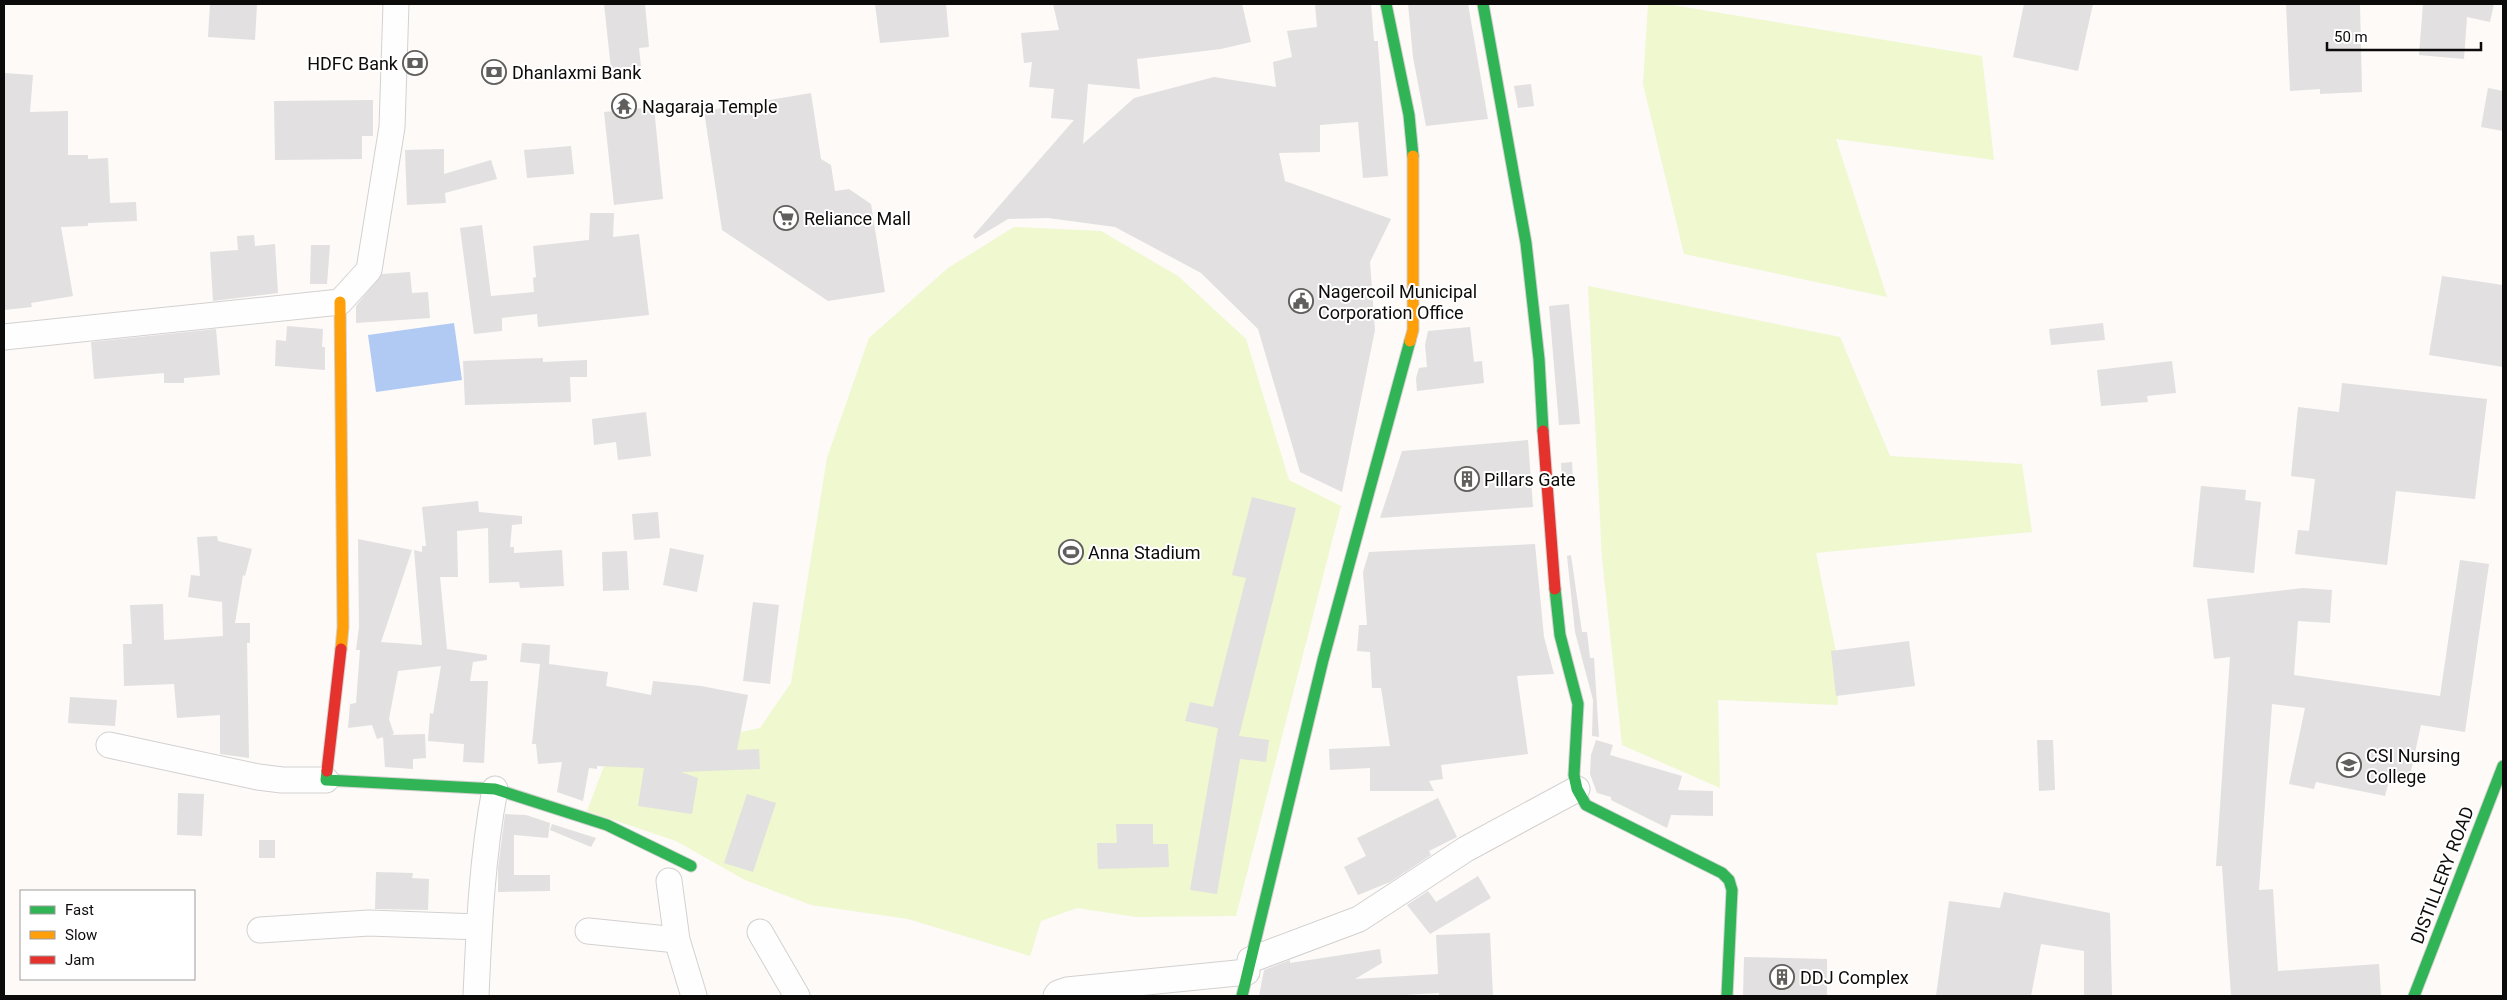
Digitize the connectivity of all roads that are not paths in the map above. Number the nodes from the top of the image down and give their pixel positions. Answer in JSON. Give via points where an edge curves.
{"nodes":[{"id":1,"x":396,"y":4,"type":"edge"},
{"id":2,"x":1386,"y":4,"type":"edge"},
{"id":3,"x":1483,"y":4,"type":"edge"},
{"id":4,"x":340,"y":302,"type":"junction"},
{"id":5,"x":4,"y":337,"type":"edge"},
{"id":6,"x":109,"y":745,"type":"dead end"},
{"id":7,"x":2503,"y":766,"type":"edge"},
{"id":8,"x":326,"y":780,"type":"junction"},
{"id":9,"x":495,"y":789,"type":"junction"},
{"id":10,"x":1577,"y":789,"type":"junction"},
{"id":11,"x":691,"y":866,"type":"dead end"},
{"id":12,"x":669,"y":881,"type":"dead end"},
{"id":13,"x":478,"y":927,"type":"junction"},
{"id":14,"x":260,"y":930,"type":"dead end"},
{"id":15,"x":588,"y":931,"type":"dead end"},
{"id":16,"x":760,"y":932,"type":"dead end"},
{"id":17,"x":677,"y":940,"type":"junction"},
{"id":18,"x":1246,"y":976,"type":"edge"},
{"id":19,"x":476,"y":996,"type":"edge"},
{"id":20,"x":694,"y":996,"type":"edge"},
{"id":21,"x":797,"y":996,"type":"edge"},
{"id":22,"x":1056,"y":996,"type":"edge"},
{"id":23,"x":1727,"y":996,"type":"edge"},
{"id":24,"x":2414,"y":996,"type":"edge"}],
"edges":[{"from":1,"to":4,"type":"street","via":[[392,127],[369,270]]},
{"from":2,"to":18,"type":"street","via":[[1409,114],[1413,152],[1413,330],[1323,660]]},
{"from":3,"to":10,"type":"street","via":[[1526,243],[1539,359],[1551,552],[1560,635],[1578,704],[1574,775]]},
{"from":4,"to":5,"type":"street"},
{"from":4,"to":8,"type":"street","via":[[343,627]]},
{"from":6,"to":8,"type":"street","via":[[258,777]]},
{"from":7,"to":24,"type":"street","name":"DISTILLERY ROAD"},
{"from":8,"to":9,"type":"street"},
{"from":9,"to":11,"type":"street","via":[[607,825]]},
{"from":9,"to":13,"type":"street"},
{"from":10,"to":18,"type":"street","via":[[1466,849],[1359,919]]},
{"from":10,"to":23,"type":"street","via":[[1586,805],[1722,873],[1729,880],[1732,890]]},
{"from":12,"to":17,"type":"street"},
{"from":13,"to":14,"type":"street","via":[[369,923]]},
{"from":13,"to":19,"type":"street"},
{"from":15,"to":17,"type":"street"},
{"from":16,"to":21,"type":"street"},
{"from":17,"to":20,"type":"street"},
{"from":18,"to":22,"type":"street","via":[[1067,990]]}]}
